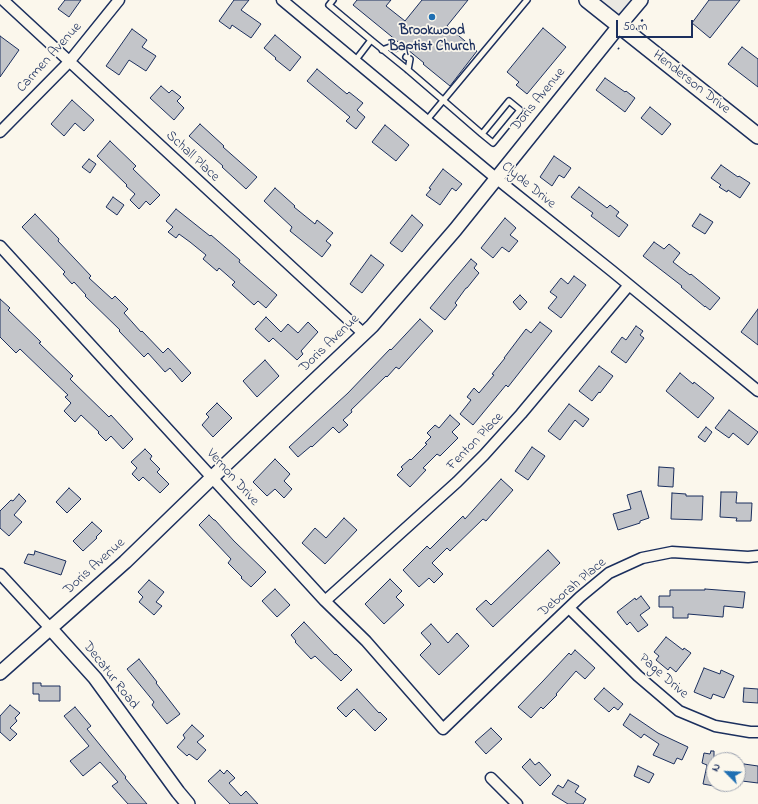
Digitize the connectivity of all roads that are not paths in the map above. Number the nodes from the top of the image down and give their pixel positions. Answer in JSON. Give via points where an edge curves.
{"nodes":[{"id":1,"x":3,"y":0,"type":"edge"},
{"id":2,"x":119,"y":0,"type":"edge"},
{"id":3,"x":282,"y":0,"type":"edge"},
{"id":4,"x":333,"y":0,"type":"edge"},
{"id":5,"x":527,"y":0,"type":"edge"},
{"id":6,"x":586,"y":0,"type":"edge"},
{"id":7,"x":641,"y":0,"type":"edge"},
{"id":8,"x":619,"y":26,"type":"junction"},
{"id":9,"x":371,"y":40,"type":"junction"},
{"id":10,"x":396,"y":48,"type":"dead end"},
{"id":11,"x":382,"y":50,"type":"junction"},
{"id":12,"x":406,"y":57,"type":"dead end"},
{"id":13,"x":354,"y":61,"type":"junction"},
{"id":14,"x":69,"y":62,"type":"junction"},
{"id":15,"x":408,"y":70,"type":"junction"},
{"id":16,"x":444,"y":101,"type":"junction"},
{"id":17,"x":426,"y":121,"type":"junction"},
{"id":18,"x":0,"y":132,"type":"edge"},
{"id":19,"x":482,"y":134,"type":"junction"},
{"id":20,"x":758,"y":136,"type":"edge"},
{"id":21,"x":497,"y":179,"type":"junction"},
{"id":22,"x":0,"y":246,"type":"edge"},
{"id":23,"x":629,"y":285,"type":"junction"},
{"id":24,"x":364,"y":334,"type":"junction"},
{"id":25,"x":758,"y":391,"type":"edge"},
{"id":26,"x":212,"y":477,"type":"junction"},
{"id":27,"x":758,"y":556,"type":"edge"},
{"id":28,"x":0,"y":574,"type":"edge"},
{"id":29,"x":325,"y":601,"type":"junction"},
{"id":30,"x":570,"y":608,"type":"junction"},
{"id":31,"x":50,"y":628,"type":"junction"},
{"id":32,"x":0,"y":672,"type":"edge"},
{"id":33,"x":443,"y":729,"type":"joint"},
{"id":34,"x":758,"y":732,"type":"edge"},
{"id":35,"x":490,"y":778,"type":"dead end"},
{"id":36,"x":188,"y":804,"type":"edge"},
{"id":37,"x":517,"y":804,"type":"edge"}],
"edges":[{"from":1,"to":14,"type":"street","name":"Schall Place"},
{"from":2,"to":14,"type":"street","name":"Carmen Avenue"},
{"from":3,"to":13,"type":"street","name":"Clyde Drive"},
{"from":4,"to":9,"type":"lane","via":[[329,5]]},
{"from":5,"to":16,"type":"lane"},
{"from":6,"to":8,"type":"main road","name":"Henderson Drive"},
{"from":7,"to":8,"type":"street","name":"Doris Avenue"},
{"from":8,"to":20,"type":"main road","name":"Henderson Drive"},
{"from":8,"to":21,"type":"street","name":"Doris Avenue"},
{"from":9,"to":11,"type":"lane"},
{"from":9,"to":13,"type":"lane"},
{"from":10,"to":11,"type":"lane","via":[[393,46]]},
{"from":11,"to":15,"type":"lane"},
{"from":12,"to":15,"type":"lane","via":[[410,59]]},
{"from":13,"to":17,"type":"street","name":"Clyde Drive"},
{"from":14,"to":18,"type":"street","name":"Carmen Avenue"},
{"from":14,"to":24,"type":"street","name":"Schall Place"},
{"from":15,"to":16,"type":"lane"},
{"from":16,"to":17,"type":"lane"},
{"from":16,"to":19,"type":"lane"},
{"from":17,"to":21,"type":"street","name":"Clyde Drive"},
{"from":19,"to":19,"type":"lane","via":[[493,143],[520,110],[509,101]]},
{"from":21,"to":23,"type":"street","name":"Clyde Drive"},
{"from":21,"to":24,"type":"street","name":"Doris Avenue"},
{"from":22,"to":26,"type":"street","name":"Vernon Drive"},
{"from":23,"to":25,"type":"street","name":"Clyde Drive"},
{"from":23,"to":29,"type":"street","name":"Fenton Place","via":[[522,414],[484,455]]},
{"from":24,"to":26,"type":"street","name":"Doris Avenue"},
{"from":26,"to":29,"type":"street","name":"Vernon Drive"},
{"from":26,"to":31,"type":"street","name":"Doris Avenue","via":[[125,562]]},
{"from":27,"to":30,"type":"street","name":"Deborah Place","via":[[672,552],[642,558],[609,573]]},
{"from":28,"to":31,"type":"street","name":"Decatur Road"},
{"from":29,"to":33,"type":"street","name":"Vernon Drive","via":[[366,641]]},
{"from":30,"to":33,"type":"street","name":"Deborah Place"},
{"from":30,"to":34,"type":"street","name":"Page Drive","via":[[638,676],[679,710],[715,726]]},
{"from":31,"to":32,"type":"street","name":"Doris Avenue"},
{"from":31,"to":36,"type":"street","name":"Decatur Road","via":[[95,678]]},
{"from":35,"to":37,"type":"street"}]}
